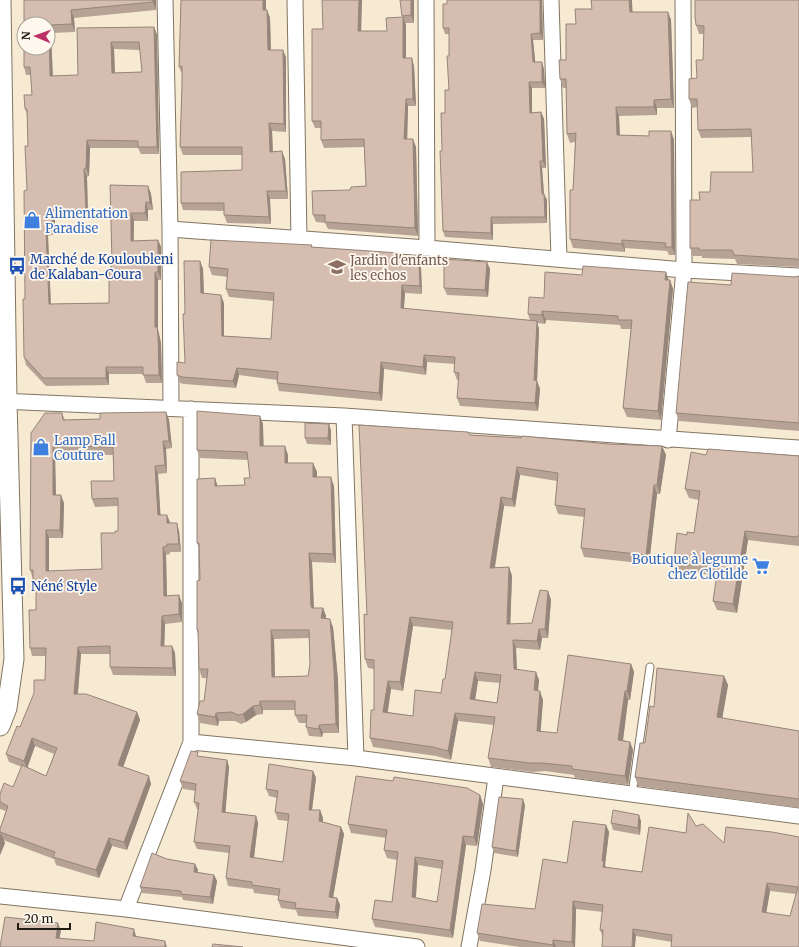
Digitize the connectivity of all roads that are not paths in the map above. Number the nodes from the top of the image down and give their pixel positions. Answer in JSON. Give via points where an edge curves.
{"nodes":[{"id":1,"x":1,"y":0,"type":"edge"},
{"id":2,"x":165,"y":0,"type":"edge"},
{"id":3,"x":295,"y":0,"type":"edge"},
{"id":4,"x":426,"y":0,"type":"edge"},
{"id":5,"x":550,"y":0,"type":"edge"},
{"id":6,"x":683,"y":0,"type":"edge"},
{"id":7,"x":170,"y":229,"type":"junction"},
{"id":8,"x":299,"y":239,"type":"junction"},
{"id":9,"x":2,"y":245,"type":"edge"},
{"id":10,"x":427,"y":248,"type":"junction"},
{"id":11,"x":559,"y":259,"type":"junction"},
{"id":12,"x":684,"y":270,"type":"junction"},
{"id":13,"x":799,"y":276,"type":"edge"},
{"id":14,"x":4,"y":401,"type":"edge"},
{"id":15,"x":171,"y":408,"type":"junction"},
{"id":16,"x":191,"y":409,"type":"junction"},
{"id":17,"x":344,"y":416,"type":"junction"},
{"id":18,"x":668,"y":440,"type":"junction"},
{"id":19,"x":799,"y":448,"type":"edge"},
{"id":20,"x":650,"y":667,"type":"dead end"},
{"id":21,"x":0,"y":726,"type":"edge"},
{"id":22,"x":191,"y":742,"type":"junction"},
{"id":23,"x":356,"y":758,"type":"junction"},
{"id":24,"x":496,"y":777,"type":"junction"},
{"id":25,"x":632,"y":794,"type":"junction"},
{"id":26,"x":799,"y":816,"type":"edge"},
{"id":27,"x":0,"y":896,"type":"edge"},
{"id":28,"x":126,"y":909,"type":"junction"},
{"id":29,"x":417,"y":947,"type":"edge"},
{"id":30,"x":469,"y":947,"type":"edge"}],
"edges":[{"from":1,"to":9,"type":"street"},
{"from":2,"to":7,"type":"street"},
{"from":3,"to":8,"type":"street"},
{"from":4,"to":10,"type":"street"},
{"from":5,"to":11,"type":"street"},
{"from":6,"to":12,"type":"street"},
{"from":7,"to":8,"type":"street"},
{"from":7,"to":15,"type":"street"},
{"from":8,"to":10,"type":"street"},
{"from":9,"to":14,"type":"street"},
{"from":10,"to":11,"type":"street"},
{"from":11,"to":12,"type":"street"},
{"from":12,"to":13,"type":"street"},
{"from":12,"to":18,"type":"street"},
{"from":14,"to":15,"type":"street"},
{"from":14,"to":21,"type":"street","via":[[14,659],[7,708]]},
{"from":15,"to":16,"type":"street"},
{"from":16,"to":17,"type":"street"},
{"from":16,"to":22,"type":"street"},
{"from":17,"to":18,"type":"street"},
{"from":17,"to":23,"type":"street"},
{"from":18,"to":19,"type":"street"},
{"from":20,"to":25,"type":"lane"},
{"from":22,"to":23,"type":"street"},
{"from":22,"to":28,"type":"street"},
{"from":23,"to":24,"type":"street"},
{"from":24,"to":25,"type":"street"},
{"from":24,"to":30,"type":"street"},
{"from":25,"to":26,"type":"street"},
{"from":27,"to":28,"type":"street"},
{"from":28,"to":29,"type":"street"}]}
